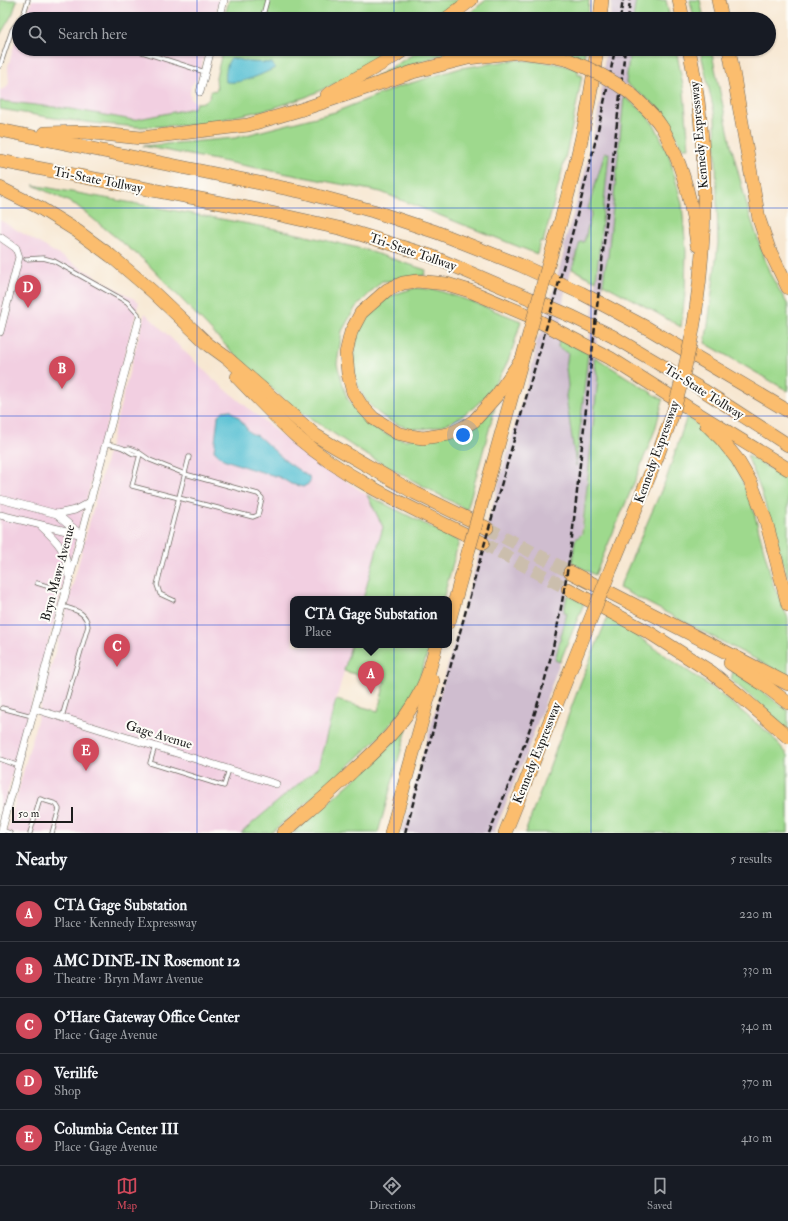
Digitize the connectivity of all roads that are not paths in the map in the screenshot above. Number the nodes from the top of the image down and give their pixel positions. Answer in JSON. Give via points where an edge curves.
{"nodes":[{"id":1,"x":28,"y":0,"type":"edge"},
{"id":2,"x":224,"y":0,"type":"edge"},
{"id":3,"x":267,"y":0,"type":"edge"},
{"id":4,"x":471,"y":0,"type":"edge"},
{"id":5,"x":602,"y":0,"type":"edge"},
{"id":6,"x":679,"y":0,"type":"edge"},
{"id":7,"x":718,"y":0,"type":"edge"},
{"id":8,"x":24,"y":12,"type":"edge"},
{"id":9,"x":221,"y":12,"type":"edge"},
{"id":10,"x":264,"y":12,"type":"edge"},
{"id":11,"x":455,"y":12,"type":"edge"},
{"id":12,"x":601,"y":12,"type":"edge"},
{"id":13,"x":682,"y":12,"type":"edge"},
{"id":14,"x":721,"y":12,"type":"edge"},
{"id":15,"x":12,"y":30,"type":"edge"},
{"id":16,"x":155,"y":56,"type":"edge"},
{"id":17,"x":209,"y":56,"type":"edge"},
{"id":18,"x":395,"y":56,"type":"edge"},
{"id":19,"x":485,"y":56,"type":"edge"},
{"id":20,"x":550,"y":56,"type":"edge"},
{"id":21,"x":596,"y":56,"type":"edge"},
{"id":22,"x":690,"y":56,"type":"edge"},
{"id":23,"x":730,"y":56,"type":"edge"},
{"id":24,"x":0,"y":66,"type":"edge"},
{"id":25,"x":205,"y":72,"type":"junction"},
{"id":26,"x":200,"y":92,"type":"dead end"},
{"id":27,"x":303,"y":109,"type":"junction"},
{"id":28,"x":0,"y":130,"type":"edge"},
{"id":29,"x":22,"y":134,"type":"junction"},
{"id":30,"x":0,"y":161,"type":"edge"},
{"id":31,"x":0,"y":188,"type":"edge"},
{"id":32,"x":0,"y":237,"type":"edge"},
{"id":33,"x":26,"y":259,"type":"dead end"},
{"id":34,"x":788,"y":288,"type":"edge"},
{"id":35,"x":699,"y":289,"type":"junction"},
{"id":36,"x":139,"y":320,"type":"joint"},
{"id":37,"x":0,"y":332,"type":"edge"},
{"id":38,"x":209,"y":345,"type":"junction"},
{"id":39,"x":522,"y":359,"type":"junction"},
{"id":40,"x":692,"y":410,"type":"junction"},
{"id":41,"x":788,"y":411,"type":"edge"},
{"id":42,"x":105,"y":444,"type":"junction"},
{"id":43,"x":788,"y":445,"type":"edge"},
{"id":44,"x":140,"y":454,"type":"junction"},
{"id":45,"x":189,"y":457,"type":"dead end"},
{"id":46,"x":788,"y":469,"type":"edge"},
{"id":47,"x":185,"y":474,"type":"junction"},
{"id":48,"x":0,"y":499,"type":"edge"},
{"id":49,"x":179,"y":499,"type":"junction"},
{"id":50,"x":90,"y":502,"type":"junction"},
{"id":51,"x":57,"y":514,"type":"junction"},
{"id":52,"x":0,"y":515,"type":"edge"},
{"id":53,"x":41,"y":526,"type":"junction"},
{"id":54,"x":487,"y":528,"type":"tunnel mouth"},
{"id":55,"x":81,"y":535,"type":"junction"},
{"id":56,"x":482,"y":543,"type":"tunnel mouth"},
{"id":57,"x":570,"y":572,"type":"tunnel mouth"},
{"id":58,"x":463,"y":573,"type":"junction"},
{"id":59,"x":37,"y":583,"type":"dead end"},
{"id":60,"x":67,"y":589,"type":"junction"},
{"id":61,"x":568,"y":589,"type":"tunnel mouth"},
{"id":62,"x":451,"y":596,"type":"edge"},
{"id":63,"x":173,"y":600,"type":"dead end"},
{"id":64,"x":788,"y":605,"type":"edge"},
{"id":65,"x":62,"y":606,"type":"junction"},
{"id":66,"x":452,"y":612,"type":"edge"},
{"id":67,"x":700,"y":639,"type":"junction"},
{"id":68,"x":435,"y":648,"type":"edge"},
{"id":69,"x":442,"y":648,"type":"edge"},
{"id":70,"x":788,"y":684,"type":"edge"},
{"id":71,"x":788,"y":703,"type":"edge"},
{"id":72,"x":2,"y":708,"type":"dead end"},
{"id":73,"x":34,"y":709,"type":"junction"},
{"id":74,"x":32,"y":716,"type":"junction"},
{"id":75,"x":62,"y":717,"type":"junction"},
{"id":76,"x":788,"y":737,"type":"edge"},
{"id":77,"x":155,"y":746,"type":"junction"},
{"id":78,"x":0,"y":759,"type":"edge"},
{"id":79,"x":19,"y":766,"type":"junction"},
{"id":80,"x":229,"y":769,"type":"junction"},
{"id":81,"x":276,"y":784,"type":"dead end"},
{"id":82,"x":511,"y":819,"type":"junction"},
{"id":83,"x":2,"y":832,"type":"edge"},
{"id":84,"x":10,"y":833,"type":"edge"},
{"id":85,"x":30,"y":833,"type":"edge"},
{"id":86,"x":52,"y":833,"type":"edge"},
{"id":87,"x":283,"y":833,"type":"edge"},
{"id":88,"x":391,"y":833,"type":"edge"},
{"id":89,"x":505,"y":833,"type":"edge"},
{"id":90,"x":510,"y":833,"type":"edge"}],
"edges":[{"from":1,"to":8,"type":"lane"},
{"from":2,"to":9,"type":"street"},
{"from":3,"to":10,"type":"lane"},
{"from":4,"to":11,"type":"highway"},
{"from":5,"to":12,"type":"highway"},
{"from":6,"to":13,"type":"highway"},
{"from":7,"to":14,"type":"highway"},
{"from":15,"to":24,"type":"lane"},
{"from":16,"to":25,"type":"lane"},
{"from":17,"to":25,"type":"street"},
{"from":18,"to":27,"type":"highway"},
{"from":19,"to":27,"type":"highway","bridge":true,"via":[[413,72]]},
{"from":20,"to":35,"type":"highway","bridge":true,"via":[[569,60],[613,81],[651,112],[662,127],[685,180],[693,216]]},
{"from":21,"to":39,"type":"highway","bridge":true,"via":[[581,144]]},
{"from":22,"to":35,"type":"highway","name":"Kennedy Expressway","via":[[700,117],[704,168],[705,221]]},
{"from":23,"to":34,"type":"highway","via":[[760,219],[769,249]]},
{"from":25,"to":26,"type":"street"},
{"from":27,"to":29,"type":"highway","via":[[248,126],[141,138],[84,132]]},
{"from":28,"to":29,"type":"highway","name":"Tri-State Tollway"},
{"from":29,"to":41,"type":"highway","name":"Tri-State Tollway","via":[[303,192],[436,232],[520,265],[581,293],[649,329]]},
{"from":30,"to":43,"type":"highway","name":"Tri-State Tollway","via":[[258,210],[344,229],[431,256],[612,336]]},
{"from":31,"to":38,"type":"highway","via":[[40,208],[111,256]]},
{"from":32,"to":37,"type":"street","via":[[16,248],[19,261]]},
{"from":33,"to":36,"type":"lane","via":[[43,258],[54,261],[127,302],[138,314]]},
{"from":35,"to":82,"type":"highway","name":"Kennedy Expressway","bridge":true,"via":[[685,366],[673,413]]},
{"from":36,"to":42,"type":"street","name":"Bryn Mawr Avenue"},
{"from":38,"to":54,"type":"highway","via":[[228,358],[315,435],[415,492]]},
{"from":38,"to":56,"type":"highway","via":[[223,363],[297,437],[323,456],[360,482]]},
{"from":39,"to":40,"type":"highway","via":[[497,395],[474,421],[449,434],[423,438],[397,433],[372,418],[353,392],[346,354],[351,332],[361,313],[387,290],[403,283],[417,281],[447,284],[470,291],[534,319],[610,358]]},
{"from":39,"to":58,"type":"highway","bridge":true},
{"from":40,"to":46,"type":"highway"},
{"from":40,"to":64,"type":"highway","via":[[721,439],[751,483],[766,521]]},
{"from":42,"to":44,"type":"lane"},
{"from":42,"to":50,"type":"street","name":"Bryn Mawr Avenue"},
{"from":44,"to":47,"type":"lane"},
{"from":44,"to":49,"type":"lane","via":[[132,486]]},
{"from":45,"to":47,"type":"lane"},
{"from":47,"to":49,"type":"lane"},
{"from":47,"to":49,"type":"lane","via":[[258,494],[262,498],[258,514],[253,518]]},
{"from":48,"to":51,"type":"street"},
{"from":49,"to":63,"type":"lane","via":[[157,585],[160,594]]},
{"from":50,"to":51,"type":"street","via":[[75,510]]},
{"from":50,"to":55,"type":"street","name":"Bryn Mawr Avenue"},
{"from":51,"to":55,"type":"street"},
{"from":52,"to":53,"type":"street"},
{"from":53,"to":55,"type":"street"},
{"from":53,"to":60,"type":"street","via":[[63,550],[68,567]]},
{"from":55,"to":60,"type":"street","name":"Bryn Mawr Avenue"},
{"from":57,"to":67,"type":"highway"},
{"from":58,"to":62,"type":"highway"},
{"from":58,"to":66,"type":"highway"},
{"from":59,"to":60,"type":"lane"},
{"from":60,"to":65,"type":"street","name":"Bryn Mawr Avenue"},
{"from":61,"to":76,"type":"highway","via":[[650,633],[711,672]]},
{"from":65,"to":73,"type":"street","name":"Bryn Mawr Avenue"},
{"from":65,"to":75,"type":"lane","via":[[82,614],[87,619],[88,626]]},
{"from":67,"to":70,"type":"highway"},
{"from":67,"to":71,"type":"highway"},
{"from":68,"to":87,"type":"highway","via":[[420,694],[400,725],[374,752]]},
{"from":69,"to":88,"type":"highway"},
{"from":72,"to":74,"type":"lane"},
{"from":73,"to":74,"type":"street","name":"Bryn Mawr Avenue"},
{"from":73,"to":75,"type":"street","name":"Gage Avenue"},
{"from":74,"to":79,"type":"street","name":"Bryn Mawr Avenue"},
{"from":75,"to":77,"type":"street","name":"Gage Avenue"},
{"from":77,"to":80,"type":"street","name":"Gage Avenue"},
{"from":77,"to":80,"type":"lane","via":[[150,763],[224,786]]},
{"from":78,"to":79,"type":"lane"},
{"from":79,"to":83,"type":"street","name":"Bryn Mawr Avenue"},
{"from":80,"to":81,"type":"street","name":"Gage Avenue"},
{"from":82,"to":89,"type":"highway","name":"Kennedy Expressway"},
{"from":82,"to":90,"type":"highway"},
{"from":83,"to":84,"type":"lane"},
{"from":85,"to":86,"type":"lane","via":[[40,799],[56,804],[59,809]]}]}
